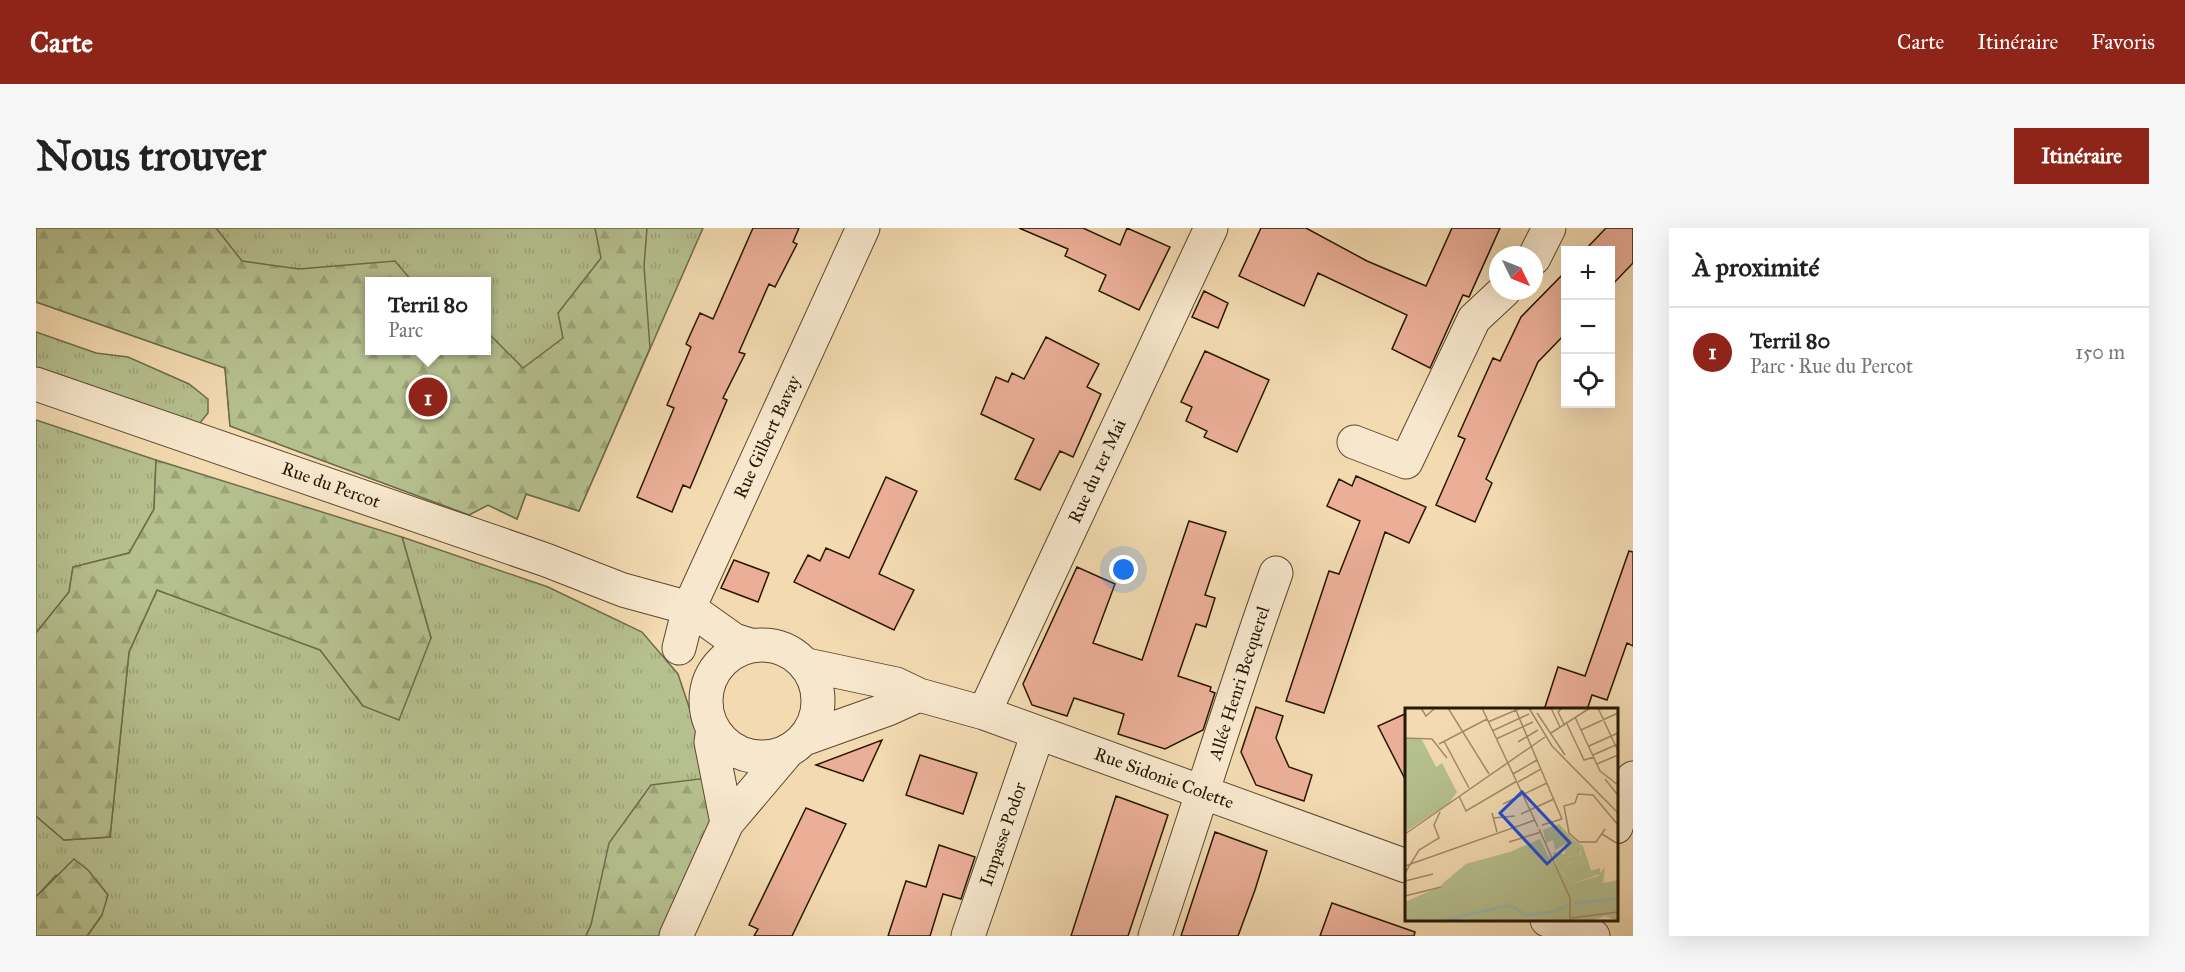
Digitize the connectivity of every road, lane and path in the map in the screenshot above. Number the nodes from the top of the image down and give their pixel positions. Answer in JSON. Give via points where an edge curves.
{"nodes":[{"id":1,"x":863,"y":228,"type":"edge"},
{"id":2,"x":1211,"y":228,"type":"edge"},
{"id":3,"x":1549,"y":228,"type":"edge"},
{"id":4,"x":1540,"y":246,"type":"edge"},
{"id":5,"x":1494,"y":300,"type":"edge"},
{"id":6,"x":36,"y":384,"type":"edge"},
{"id":7,"x":1354,"y":442,"type":"dead end"},
{"id":8,"x":1276,"y":573,"type":"dead end"},
{"id":9,"x":623,"y":590,"type":"junction"},
{"id":10,"x":689,"y":608,"type":"junction"},
{"id":11,"x":750,"y":645,"type":"junction"},
{"id":12,"x":678,"y":648,"type":"junction"},
{"id":13,"x":807,"y":665,"type":"junction"},
{"id":14,"x":919,"y":695,"type":"junction"},
{"id":15,"x":705,"y":697,"type":"junction"},
{"id":16,"x":984,"y":713,"type":"junction"},
{"id":17,"x":713,"y":729,"type":"junction"},
{"id":18,"x":1038,"y":733,"type":"junction"},
{"id":19,"x":796,"y":745,"type":"junction"},
{"id":20,"x":1633,"y":778,"type":"edge"},
{"id":21,"x":1204,"y":792,"type":"junction"},
{"id":22,"x":727,"y":823,"type":"junction"},
{"id":23,"x":1618,"y":824,"type":"edge"},
{"id":24,"x":1405,"y":865,"type":"edge"},
{"id":25,"x":1550,"y":921,"type":"edge"},
{"id":26,"x":1585,"y":931,"type":"edge"},
{"id":27,"x":676,"y":936,"type":"edge"},
{"id":28,"x":968,"y":936,"type":"edge"},
{"id":29,"x":1155,"y":936,"type":"edge"}],
"edges":[{"from":1,"to":10,"type":"street","name":"Rue Gilbert Bavay"},
{"from":2,"to":16,"type":"street","name":"Rue du 1er Mai"},
{"from":3,"to":4,"type":"street"},
{"from":5,"to":7,"type":"street","via":[[1474,319],[1406,462]]},
{"from":6,"to":9,"type":"street","name":"Rue du Percot"},
{"from":8,"to":21,"type":"street","name":"Allée Henri Becquerel"},
{"from":9,"to":10,"type":"street","name":"Rue du Percot"},
{"from":9,"to":12,"type":"street","name":"Rue du Percot"},
{"from":10,"to":11,"type":"street","name":"Rue du Percot","via":[[734,640]]},
{"from":10,"to":12,"type":"street","name":"Rue Gilbert Bavay"},
{"from":11,"to":13,"type":"street","via":[[771,644],[791,651]]},
{"from":11,"to":15,"type":"street","via":[[719,664],[709,679]]},
{"from":12,"to":15,"type":"street","name":"Rue du Percot"},
{"from":13,"to":14,"type":"street","name":"Rue Sidonie Colette","via":[[896,684]]},
{"from":13,"to":19,"type":"street","via":[[816,683],[819,703],[815,722]]},
{"from":14,"to":16,"type":"street","name":"Rue Sidonie Colette"},
{"from":14,"to":19,"type":"street"},
{"from":15,"to":17,"type":"street","via":[[706,714]]},
{"from":16,"to":18,"type":"street","name":"Rue Sidonie Colette"},
{"from":17,"to":19,"type":"street","via":[[724,743],[754,757],[772,757]]},
{"from":17,"to":22,"type":"street","via":[[711,742]]},
{"from":18,"to":21,"type":"street","name":"Rue Sidonie Colette"},
{"from":18,"to":28,"type":"street","name":"Impasse Podor"},
{"from":19,"to":22,"type":"street"},
{"from":20,"to":23,"type":"street"},
{"from":21,"to":24,"type":"street","name":"Rue Sidonie Colette"},
{"from":21,"to":29,"type":"street","name":"Allée Henri Becquerel"},
{"from":22,"to":27,"type":"street"},
{"from":25,"to":26,"type":"street"}]}
